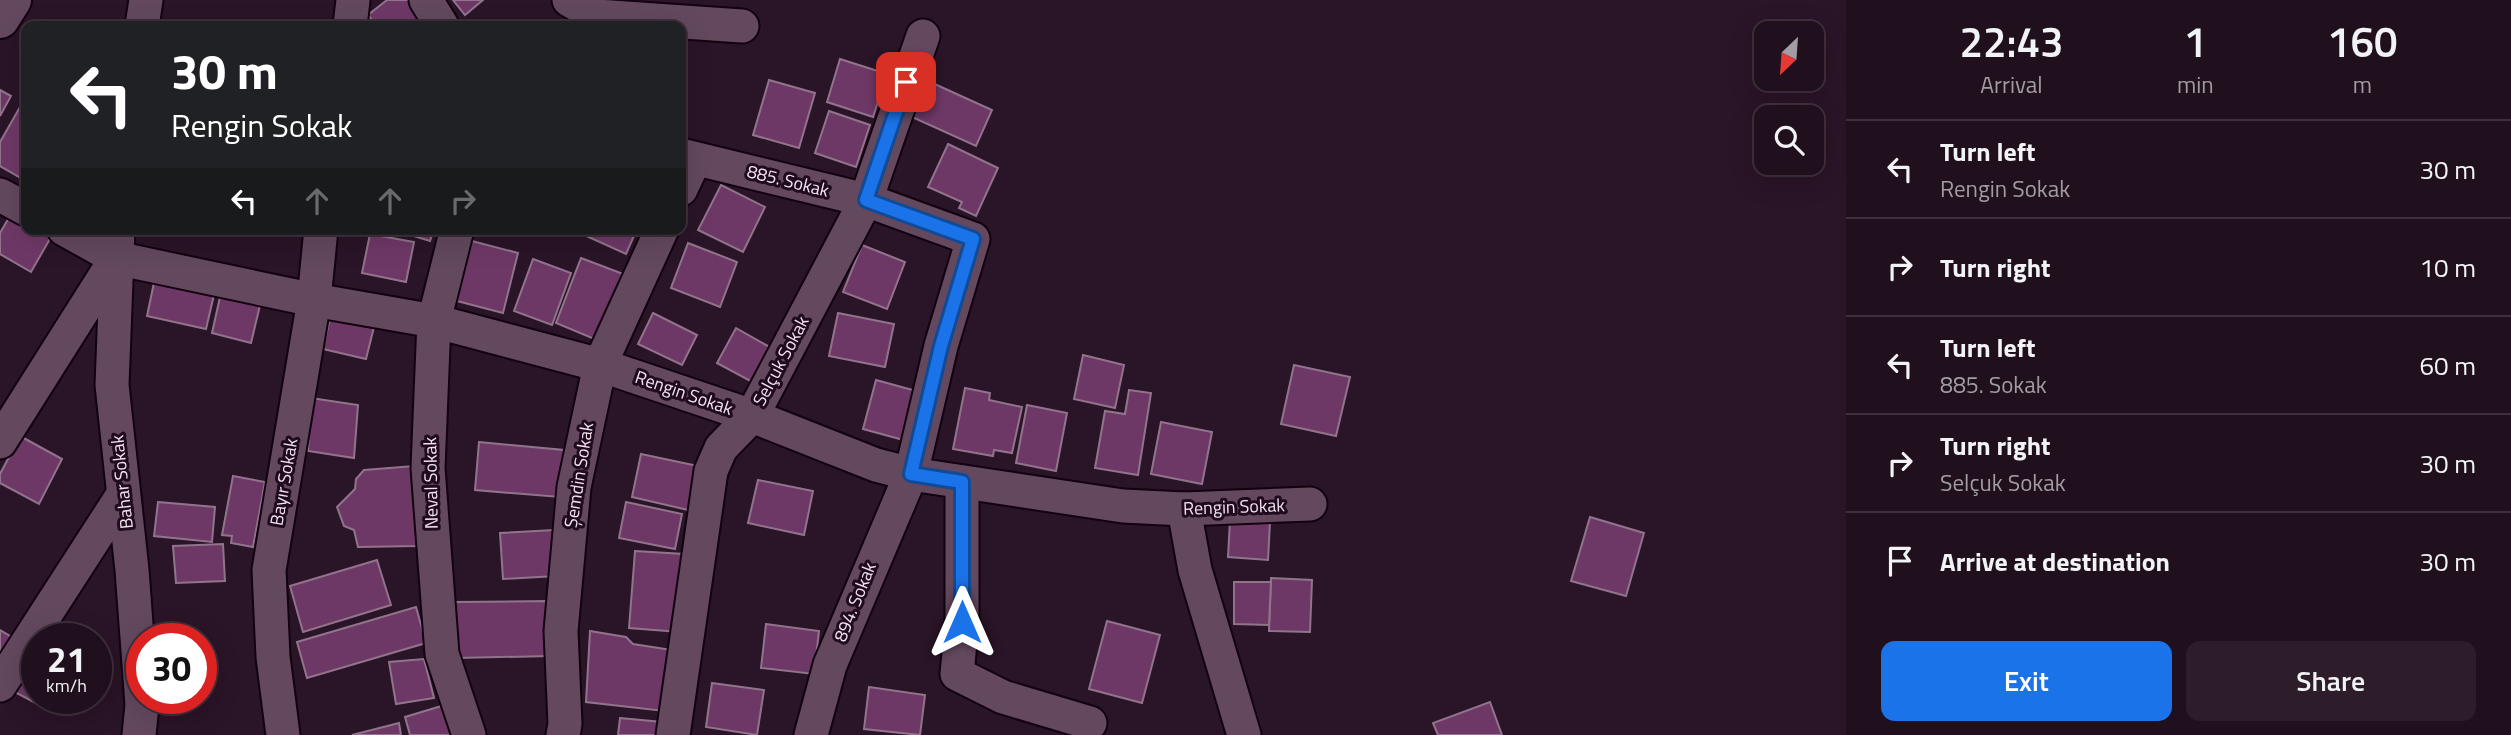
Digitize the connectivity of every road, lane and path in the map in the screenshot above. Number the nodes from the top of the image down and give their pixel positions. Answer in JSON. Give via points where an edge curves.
{"nodes":[{"id":1,"x":12,"y":0,"type":"edge"},
{"id":2,"x":146,"y":0,"type":"edge"},
{"id":3,"x":353,"y":0,"type":"edge"},
{"id":4,"x":426,"y":0,"type":"edge"},
{"id":5,"x":569,"y":0,"type":"edge"},
{"id":6,"x":0,"y":19,"type":"edge"},
{"id":7,"x":143,"y":21,"type":"edge"},
{"id":8,"x":351,"y":21,"type":"edge"},
{"id":9,"x":439,"y":21,"type":"edge"},
{"id":10,"x":670,"y":21,"type":"edge"},
{"id":11,"x":686,"y":22,"type":"edge"},
{"id":12,"x":742,"y":26,"type":"dead end"},
{"id":13,"x":923,"y":36,"type":"dead end"},
{"id":14,"x":688,"y":157,"type":"edge"},
{"id":15,"x":0,"y":195,"type":"edge"},
{"id":16,"x":866,"y":200,"type":"junction"},
{"id":17,"x":21,"y":206,"type":"edge"},
{"id":18,"x":87,"y":235,"type":"edge"},
{"id":19,"x":320,"y":235,"type":"edge"},
{"id":20,"x":456,"y":235,"type":"edge"},
{"id":21,"x":659,"y":235,"type":"edge"},
{"id":22,"x":973,"y":239,"type":"joint"},
{"id":23,"x":117,"y":243,"type":"edge"},
{"id":24,"x":314,"y":300,"type":"junction"},
{"id":25,"x":434,"y":321,"type":"junction"},
{"id":26,"x":600,"y":365,"type":"junction"},
{"id":27,"x":752,"y":416,"type":"junction"},
{"id":28,"x":0,"y":443,"type":"edge"},
{"id":29,"x":911,"y":474,"type":"junction"},
{"id":30,"x":962,"y":482,"type":"junction"},
{"id":31,"x":122,"y":496,"type":"junction"},
{"id":32,"x":1310,"y":504,"type":"dead end"},
{"id":33,"x":1184,"y":509,"type":"junction"},
{"id":34,"x":0,"y":685,"type":"edge"},
{"id":35,"x":1090,"y":723,"type":"dead end"},
{"id":36,"x":139,"y":735,"type":"edge"},
{"id":37,"x":284,"y":735,"type":"edge"},
{"id":38,"x":469,"y":735,"type":"edge"},
{"id":39,"x":563,"y":735,"type":"edge"},
{"id":40,"x":673,"y":735,"type":"edge"},
{"id":41,"x":811,"y":735,"type":"edge"},
{"id":42,"x":1244,"y":735,"type":"edge"}],
"edges":[{"from":1,"to":6,"type":"street"},
{"from":2,"to":7,"type":"street"},
{"from":3,"to":8,"type":"street"},
{"from":4,"to":9,"type":"street"},
{"from":5,"to":10,"type":"street","via":[[597,16]]},
{"from":11,"to":12,"type":"street"},
{"from":13,"to":16,"type":"street","name":"Selçuk Sokak"},
{"from":14,"to":16,"type":"street","name":"885. Sokak"},
{"from":15,"to":17,"type":"street"},
{"from":16,"to":22,"type":"street","name":"885. Sokak"},
{"from":16,"to":27,"type":"street","name":"Selçuk Sokak"},
{"from":18,"to":23,"type":"street","name":"Rengin Sokak"},
{"from":19,"to":24,"type":"street","name":"Bayır Sokak"},
{"from":20,"to":25,"type":"street","name":"Neval Sokak"},
{"from":21,"to":26,"type":"street","name":"Şemdin Sokak"},
{"from":22,"to":29,"type":"street","name":"894. Sokak","via":[[941,346]]},
{"from":23,"to":24,"type":"street","name":"Rengin Sokak"},
{"from":23,"to":28,"type":"street"},
{"from":23,"to":31,"type":"street","name":"Bahar Sokak","via":[[112,385]]},
{"from":24,"to":25,"type":"street","name":"Rengin Sokak"},
{"from":24,"to":37,"type":"street","name":"Bayır Sokak","via":[[269,570],[273,657]]},
{"from":25,"to":26,"type":"street","name":"Rengin Sokak"},
{"from":25,"to":38,"type":"street","name":"Neval Sokak","via":[[428,468],[433,566],[442,654]]},
{"from":26,"to":27,"type":"street","name":"Rengin Sokak"},
{"from":26,"to":39,"type":"street","name":"Şemdin Sokak","via":[[574,487],[561,631]]},
{"from":27,"to":29,"type":"street","name":"Rengin Sokak","via":[[876,465]]},
{"from":27,"to":40,"type":"street","name":"Selçuk Sokak","via":[[721,448],[711,471]]},
{"from":29,"to":30,"type":"street","name":"Rengin Sokak"},
{"from":29,"to":41,"type":"street","name":"894. Sokak","via":[[830,664]]},
{"from":30,"to":33,"type":"street","name":"Rengin Sokak","via":[[1123,506]]},
{"from":30,"to":35,"type":"street","via":[[962,622],[957,674],[1003,697]]},
{"from":31,"to":34,"type":"street"},
{"from":31,"to":36,"type":"street","name":"Bahar Sokak","via":[[142,705]]},
{"from":32,"to":33,"type":"street","name":"Rengin Sokak"},
{"from":33,"to":42,"type":"street","via":[[1195,570]]}]}
